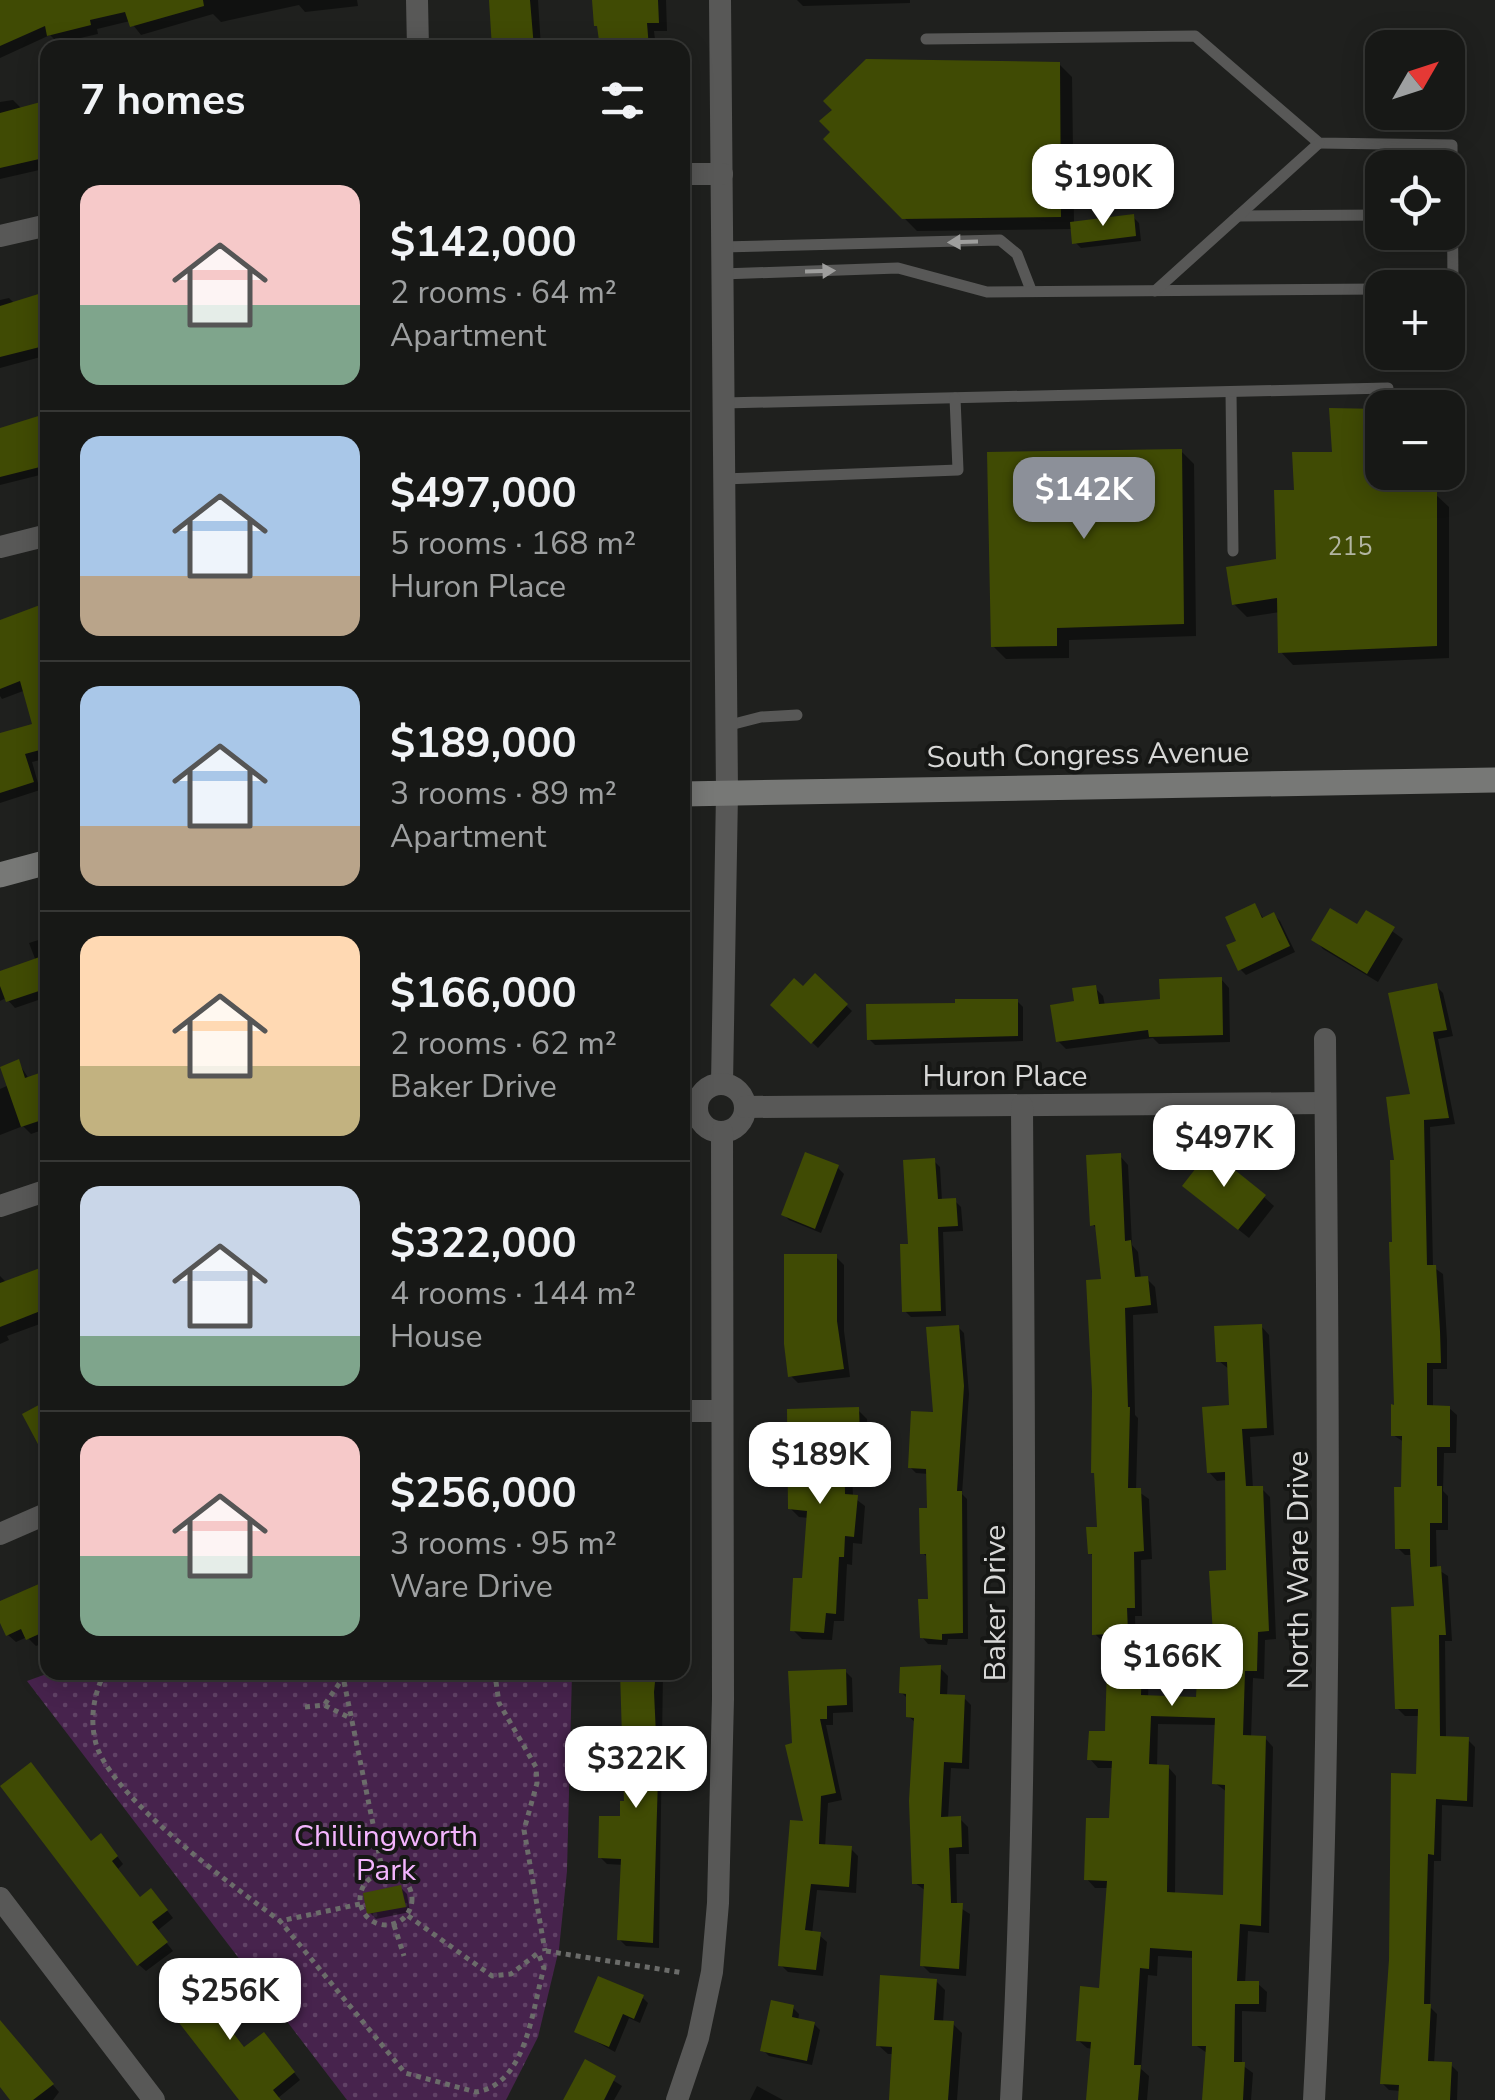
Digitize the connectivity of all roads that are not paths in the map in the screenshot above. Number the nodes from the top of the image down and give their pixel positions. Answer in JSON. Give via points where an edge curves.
{"nodes":[{"id":1,"x":417,"y":0,"type":"edge"},
{"id":2,"x":720,"y":0,"type":"edge"},
{"id":3,"x":926,"y":39,"type":"dead end"},
{"id":4,"x":418,"y":40,"type":"edge"},
{"id":5,"x":1319,"y":144,"type":"junction"},
{"id":6,"x":1452,"y":150,"type":"edge"},
{"id":7,"x":690,"y":174,"type":"edge"},
{"id":8,"x":722,"y":174,"type":"junction"},
{"id":9,"x":1365,"y":215,"type":"edge"},
{"id":10,"x":1238,"y":216,"type":"junction"},
{"id":11,"x":40,"y":227,"type":"edge"},
{"id":12,"x":0,"y":236,"type":"edge"},
{"id":13,"x":722,"y":247,"type":"junction"},
{"id":14,"x":722,"y":274,"type":"junction"},
{"id":15,"x":1365,"y":289,"type":"edge"},
{"id":16,"x":1031,"y":290,"type":"junction"},
{"id":17,"x":1154,"y":292,"type":"junction"},
{"id":18,"x":1388,"y":388,"type":"dead end"},
{"id":19,"x":1231,"y":392,"type":"junction"},
{"id":20,"x":956,"y":398,"type":"junction"},
{"id":21,"x":724,"y":403,"type":"junction"},
{"id":22,"x":724,"y":479,"type":"junction"},
{"id":23,"x":40,"y":537,"type":"edge"},
{"id":24,"x":0,"y":547,"type":"edge"},
{"id":25,"x":1233,"y":550,"type":"dead end"},
{"id":26,"x":797,"y":715,"type":"dead end"},
{"id":27,"x":726,"y":726,"type":"junction"},
{"id":28,"x":1495,"y":780,"type":"edge"},
{"id":29,"x":727,"y":793,"type":"junction"},
{"id":30,"x":690,"y":794,"type":"edge"},
{"id":31,"x":40,"y":864,"type":"edge"},
{"id":32,"x":0,"y":875,"type":"edge"},
{"id":33,"x":1324,"y":1039,"type":"dead end"},
{"id":34,"x":722,"y":1084,"type":"junction"},
{"id":35,"x":1325,"y":1103,"type":"junction"},
{"id":36,"x":1022,"y":1106,"type":"junction"},
{"id":37,"x":746,"y":1107,"type":"junction"},
{"id":38,"x":690,"y":1108,"type":"edge"},
{"id":39,"x":722,"y":1132,"type":"junction"},
{"id":40,"x":40,"y":1193,"type":"edge"},
{"id":41,"x":0,"y":1206,"type":"edge"},
{"id":42,"x":722,"y":1411,"type":"junction"},
{"id":43,"x":690,"y":1412,"type":"edge"},
{"id":44,"x":40,"y":1516,"type":"edge"},
{"id":45,"x":0,"y":1534,"type":"edge"},
{"id":46,"x":0,"y":1898,"type":"edge"},
{"id":47,"x":154,"y":2100,"type":"edge"},
{"id":48,"x":676,"y":2100,"type":"edge"},
{"id":49,"x":1011,"y":2100,"type":"edge"},
{"id":50,"x":1314,"y":2100,"type":"edge"}],
"edges":[{"from":1,"to":4,"type":"street"},
{"from":2,"to":8,"type":"street"},
{"from":3,"to":5,"type":"lane","via":[[1195,36]]},
{"from":5,"to":6,"type":"lane","via":[[1452,144]]},
{"from":5,"to":10,"type":"lane"},
{"from":7,"to":8,"type":"street"},
{"from":8,"to":13,"type":"street"},
{"from":9,"to":10,"type":"lane"},
{"from":10,"to":17,"type":"lane"},
{"from":11,"to":12,"type":"street"},
{"from":13,"to":14,"type":"street"},
{"from":16,"to":13,"type":"lane","one_way":true,"via":[[1016,254],[1000,240]]},
{"from":14,"to":16,"type":"lane","one_way":true,"via":[[898,268],[987,292]]},
{"from":14,"to":21,"type":"street"},
{"from":15,"to":17,"type":"lane"},
{"from":16,"to":17,"type":"lane"},
{"from":18,"to":19,"type":"lane"},
{"from":19,"to":20,"type":"lane"},
{"from":19,"to":25,"type":"lane"},
{"from":20,"to":21,"type":"lane"},
{"from":20,"to":22,"type":"lane","via":[[958,470]]},
{"from":21,"to":22,"type":"street"},
{"from":22,"to":27,"type":"street"},
{"from":23,"to":24,"type":"street"},
{"from":26,"to":27,"type":"lane"},
{"from":27,"to":29,"type":"street"},
{"from":28,"to":29,"type":"street","name":"South Congress Avenue"},
{"from":29,"to":30,"type":"street","name":"South Congress Avenue"},
{"from":29,"to":34,"type":"street"},
{"from":31,"to":32,"type":"street"},
{"from":33,"to":35,"type":"street","name":"North Ware Drive"},
{"from":34,"to":37,"type":"street","via":[[740,1092]]},
{"from":34,"to":38,"type":"street","via":[[705,1090]]},
{"from":35,"to":36,"type":"street","name":"Huron Place"},
{"from":35,"to":50,"type":"street","name":"North Ware Drive","via":[[1329,1698]]},
{"from":36,"to":37,"type":"street","name":"Huron Place"},
{"from":36,"to":49,"type":"street","name":"Baker Drive","via":[[1026,1705]]},
{"from":37,"to":39,"type":"street","via":[[740,1123]]},
{"from":38,"to":39,"type":"street","via":[[704,1125]]},
{"from":39,"to":42,"type":"street"},
{"from":40,"to":41,"type":"street"},
{"from":42,"to":43,"type":"street"},
{"from":42,"to":48,"type":"street","via":[[718,1903],[698,2038]]},
{"from":44,"to":45,"type":"street"},
{"from":46,"to":47,"type":"street"}]}
